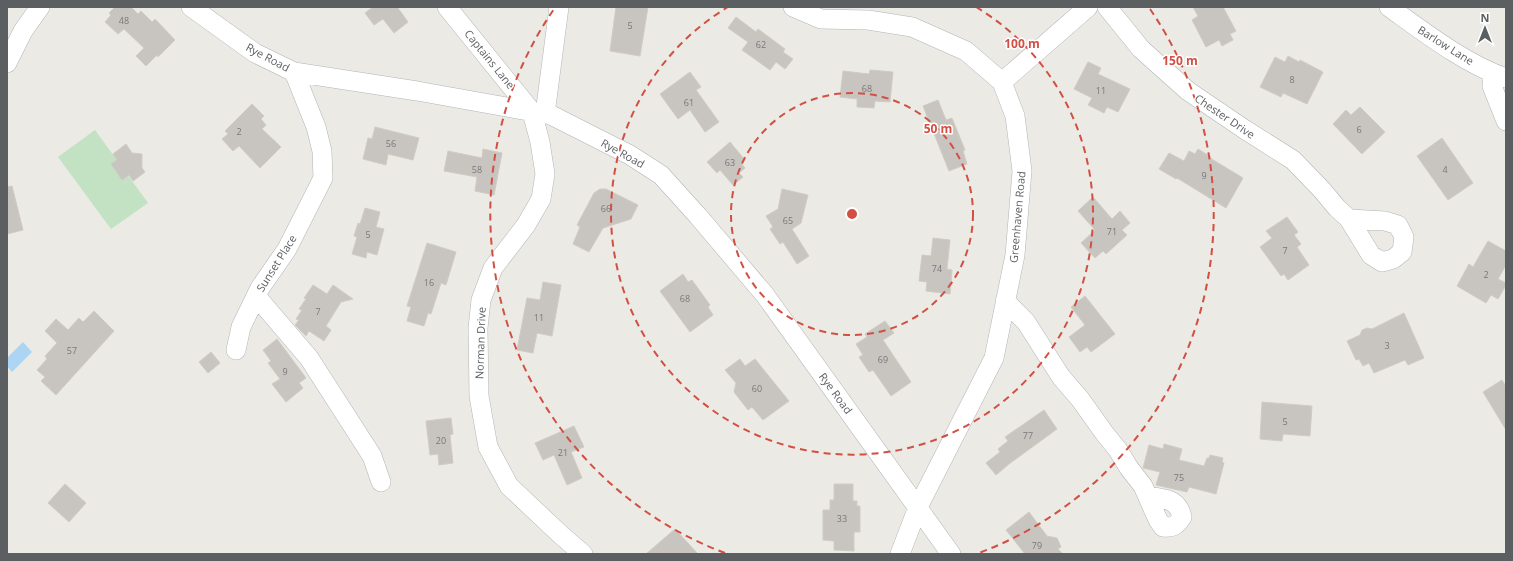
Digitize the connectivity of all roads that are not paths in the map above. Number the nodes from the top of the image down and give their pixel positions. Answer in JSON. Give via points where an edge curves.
{"nodes":[{"id":1,"x":40,"y":7,"type":"edge"},
{"id":2,"x":191,"y":7,"type":"edge"},
{"id":3,"x":447,"y":7,"type":"edge"},
{"id":4,"x":559,"y":7,"type":"edge"},
{"id":5,"x":793,"y":7,"type":"edge"},
{"id":6,"x":1088,"y":7,"type":"edge"},
{"id":7,"x":1107,"y":7,"type":"edge"},
{"id":8,"x":1389,"y":7,"type":"edge"},
{"id":9,"x":7,"y":63,"type":"edge"},
{"id":10,"x":294,"y":72,"type":"junction"},
{"id":11,"x":1500,"y":76,"type":"edge"},
{"id":12,"x":1002,"y":82,"type":"junction"},
{"id":13,"x":539,"y":113,"type":"junction"},
{"id":14,"x":1506,"y":121,"type":"edge"},
{"id":15,"x":1349,"y":219,"type":"dead end"},
{"id":16,"x":256,"y":296,"type":"junction"},
{"id":17,"x":1005,"y":301,"type":"junction"},
{"id":18,"x":236,"y":350,"type":"dead end"},
{"id":19,"x":381,"y":482,"type":"dead end"},
{"id":20,"x":1148,"y":496,"type":"dead end"},
{"id":21,"x":918,"y":507,"type":"junction"},
{"id":22,"x":582,"y":554,"type":"edge"},
{"id":23,"x":900,"y":554,"type":"edge"},
{"id":24,"x":951,"y":554,"type":"edge"}],
"edges":[{"from":1,"to":9,"type":"street","via":[[23,31]]},
{"from":2,"to":10,"type":"street","name":"Rye Road","via":[[255,53]]},
{"from":3,"to":13,"type":"street","name":"Captains Lane"},
{"from":4,"to":13,"type":"street","name":"Norman Drive"},
{"from":5,"to":12,"type":"street","name":"Greenhaven Road","via":[[821,19],[868,20],[912,27],[966,51]]},
{"from":6,"to":12,"type":"street"},
{"from":7,"to":15,"type":"street","name":"Chester Drive","via":[[1141,49],[1188,91],[1293,160]]},
{"from":8,"to":11,"type":"street","name":"Barlow Lane","via":[[1438,42]]},
{"from":10,"to":13,"type":"street","name":"Rye Road"},
{"from":10,"to":16,"type":"street","name":"Sunset Place","via":[[316,127],[322,151],[323,178],[287,249]]},
{"from":11,"to":14,"type":"street","via":[[1492,86]]},
{"from":12,"to":17,"type":"street","name":"Greenhaven Road","via":[[1015,116],[1022,172],[1015,255]]},
{"from":13,"to":21,"type":"street","name":"Rye Road","via":[[551,115],[630,155],[661,176],[765,295]]},
{"from":13,"to":22,"type":"street","name":"Norman Drive","via":[[545,174],[541,199],[526,225],[494,268],[481,300],[478,328],[479,396],[488,447],[509,486]]},
{"from":16,"to":18,"type":"street","name":"Sunset Place","via":[[241,327]]},
{"from":16,"to":19,"type":"street","via":[[309,358],[372,456]]},
{"from":17,"to":20,"type":"street","via":[[1026,322],[1061,377],[1118,450]]},
{"from":17,"to":21,"type":"street","name":"Greenhaven Road","via":[[994,358]]},
{"from":21,"to":23,"type":"street"},
{"from":21,"to":24,"type":"street"}]}
